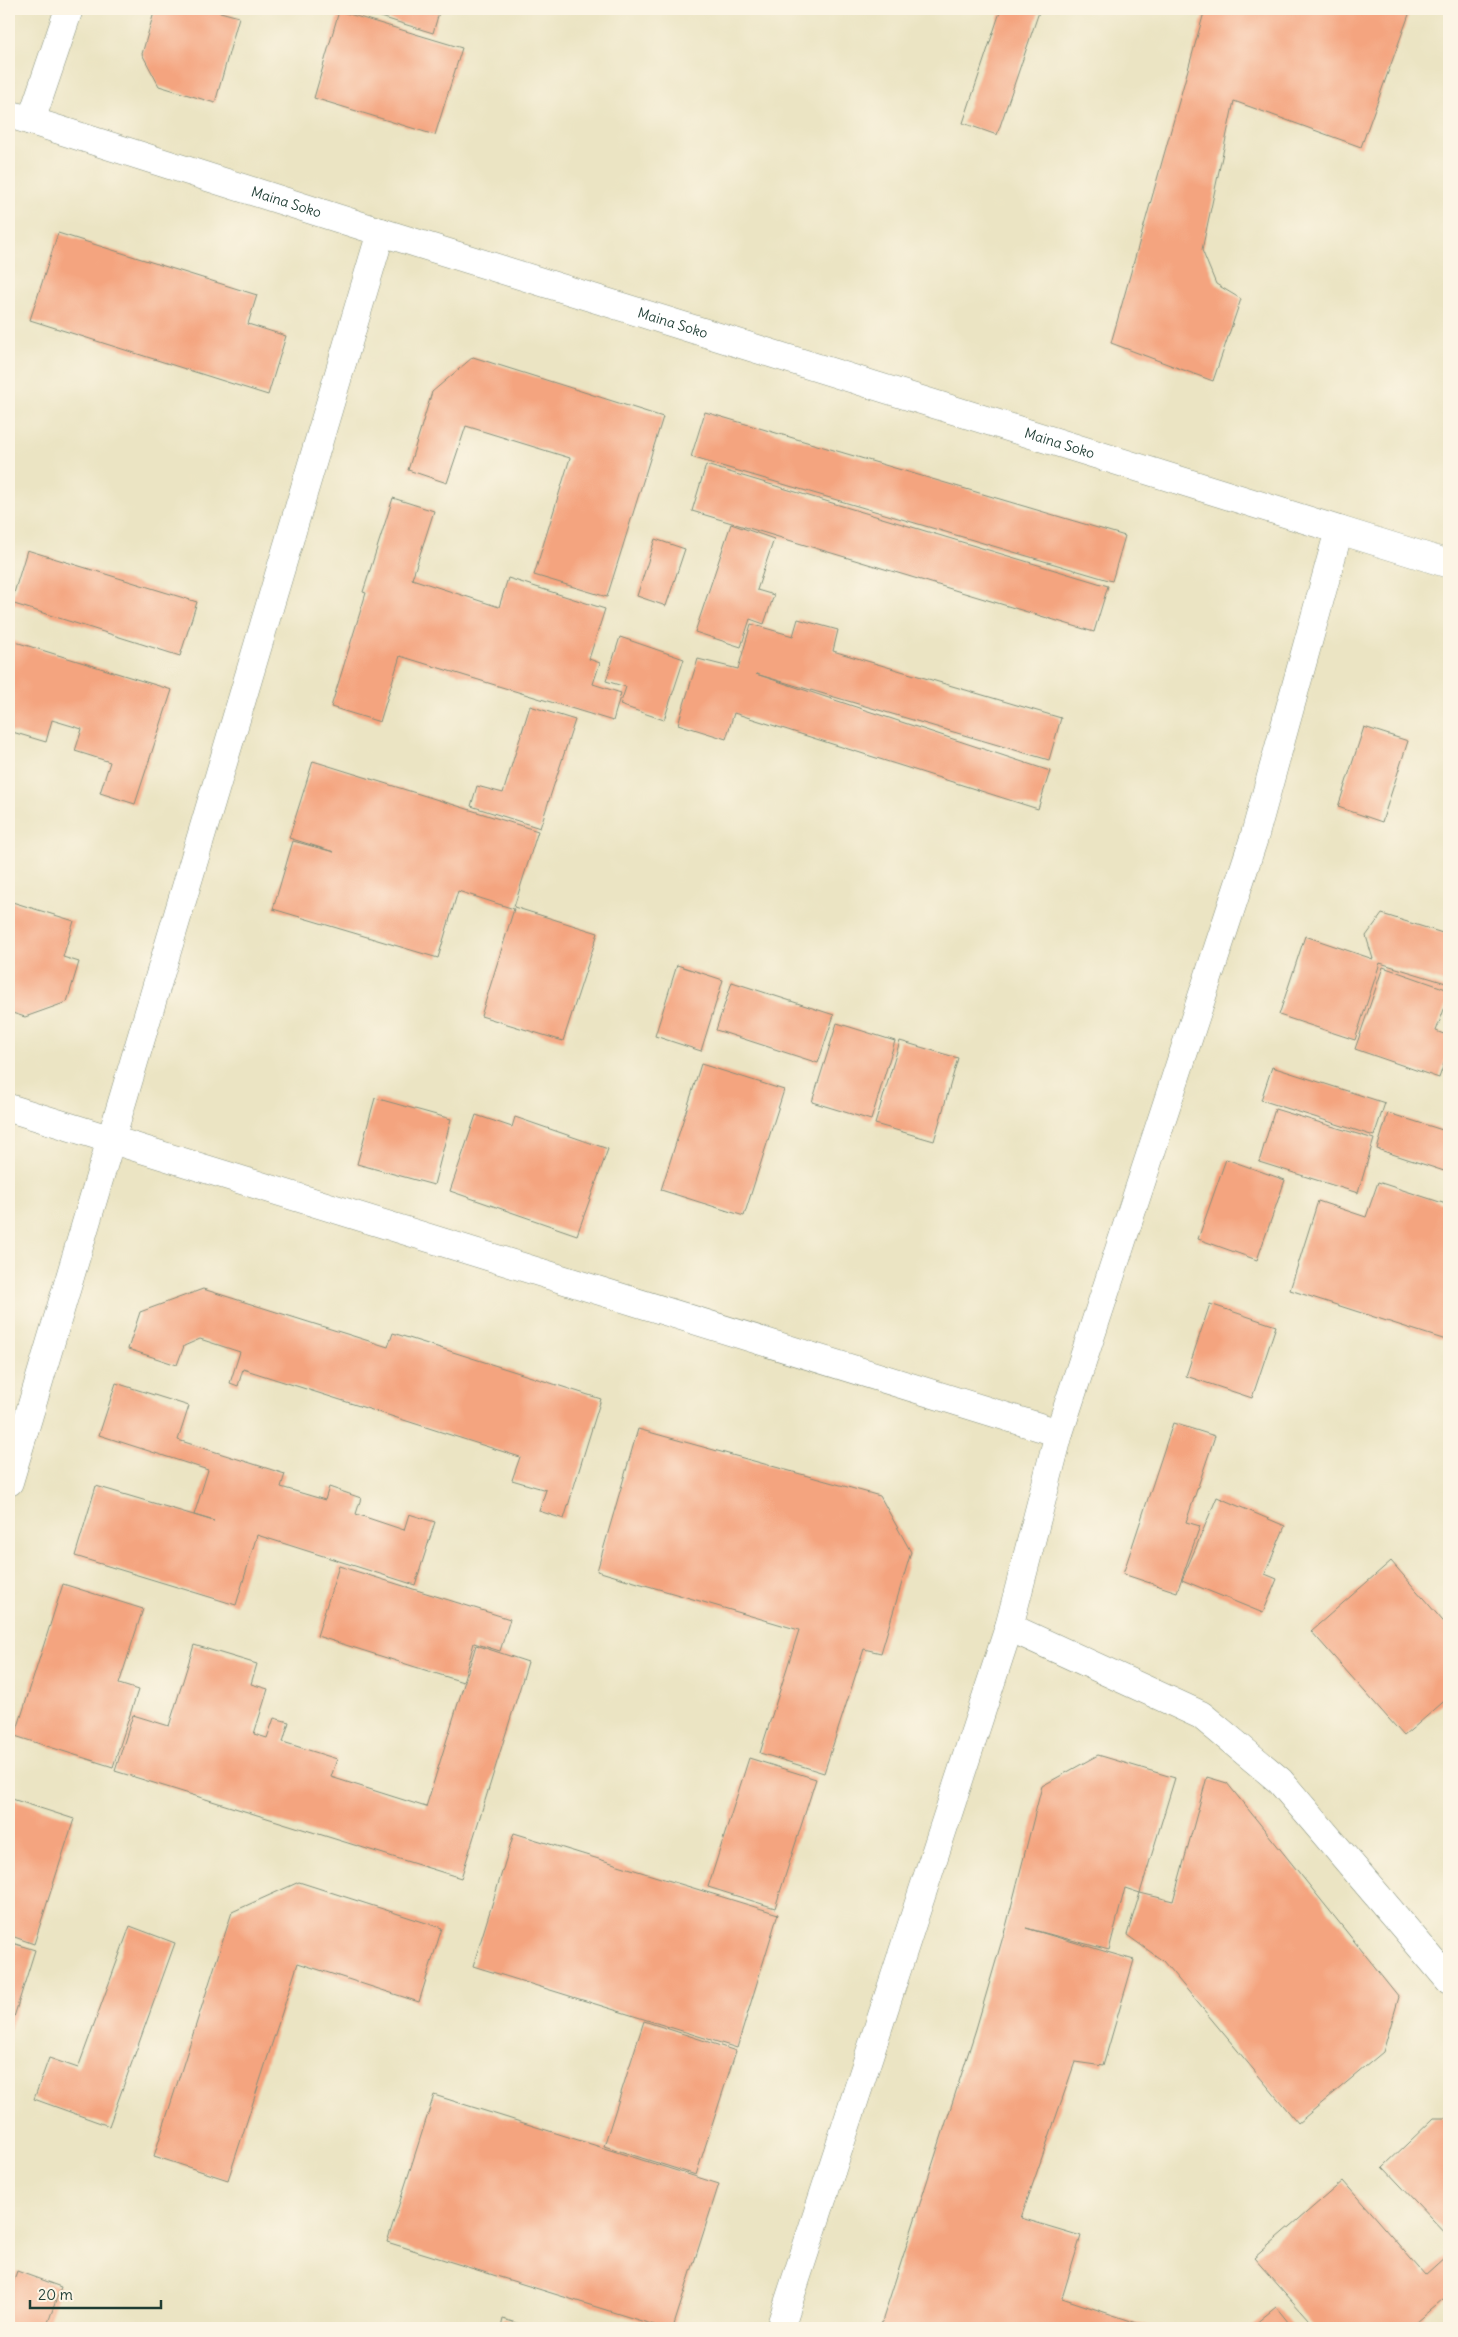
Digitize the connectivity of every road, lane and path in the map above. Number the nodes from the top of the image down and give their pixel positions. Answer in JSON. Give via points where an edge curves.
{"nodes":[{"id":1,"x":68,"y":9,"type":"edge"},
{"id":2,"x":20,"y":117,"type":"edge"},
{"id":3,"x":380,"y":232,"type":"junction"},
{"id":4,"x":1339,"y":530,"type":"junction"},
{"id":5,"x":1449,"y":564,"type":"edge"},
{"id":6,"x":9,"y":1108,"type":"edge"},
{"id":7,"x":111,"y":1139,"type":"junction"},
{"id":8,"x":1058,"y":1433,"type":"junction"},
{"id":9,"x":9,"y":1482,"type":"edge"},
{"id":10,"x":1009,"y":1627,"type":"junction"},
{"id":11,"x":1449,"y":1980,"type":"edge"},
{"id":12,"x":780,"y":2328,"type":"edge"}],
"edges":[{"from":1,"to":2,"type":"street"},
{"from":2,"to":3,"type":"street","name":"Maina Soko"},
{"from":3,"to":4,"type":"street","name":"Maina Soko"},
{"from":3,"to":7,"type":"street"},
{"from":4,"to":5,"type":"street","name":"Maina Soko"},
{"from":4,"to":8,"type":"street","via":[[1254,838]]},
{"from":6,"to":7,"type":"street"},
{"from":7,"to":8,"type":"street"},
{"from":7,"to":9,"type":"street"},
{"from":8,"to":10,"type":"street"},
{"from":10,"to":11,"type":"street","via":[[1201,1715],[1280,1782]]},
{"from":10,"to":12,"type":"street"}]}
